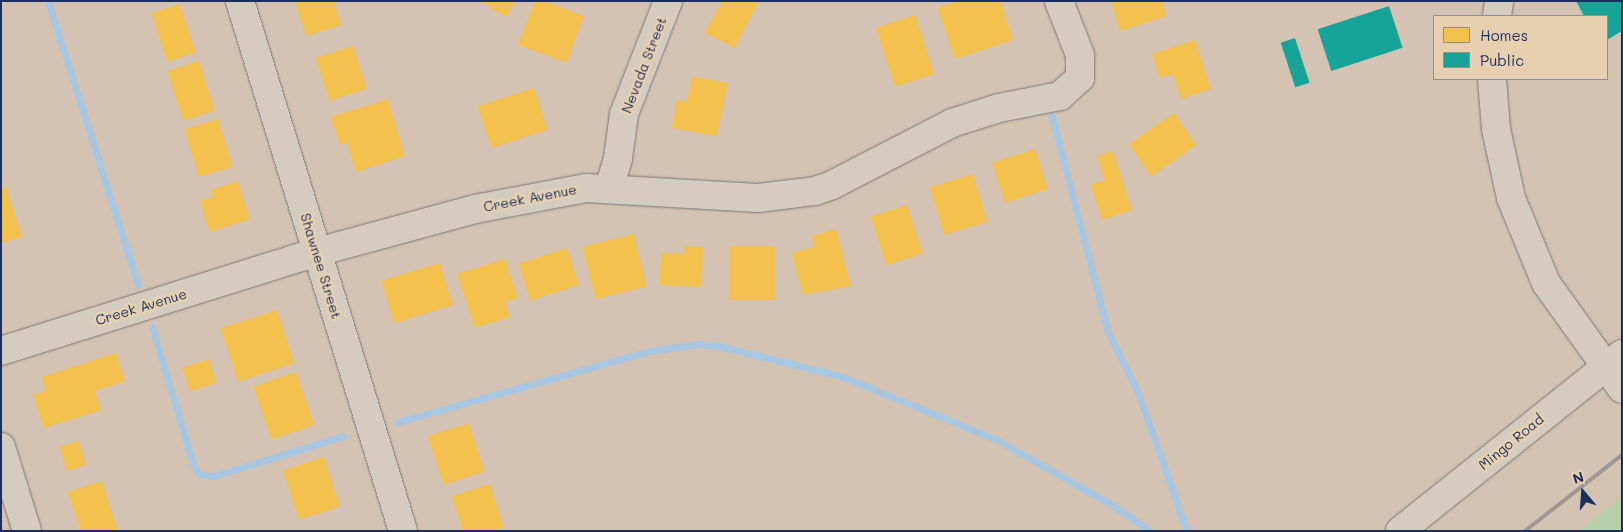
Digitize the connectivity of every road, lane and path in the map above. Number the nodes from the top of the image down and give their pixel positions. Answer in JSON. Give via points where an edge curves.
{"nodes":[{"id":1,"x":240,"y":1,"type":"edge"},
{"id":2,"x":668,"y":1,"type":"edge"},
{"id":3,"x":1059,"y":1,"type":"edge"},
{"id":4,"x":1499,"y":1,"type":"edge"},
{"id":5,"x":1497,"y":15,"type":"edge"},
{"id":6,"x":1492,"y":80,"type":"edge"},
{"id":7,"x":609,"y":188,"type":"junction"},
{"id":8,"x":317,"y":252,"type":"junction"},
{"id":9,"x":1,"y":351,"type":"edge"},
{"id":10,"x":1613,"y":361,"type":"edge"},
{"id":11,"x":1622,"y":389,"type":"edge"},
{"id":12,"x":1,"y":447,"type":"edge"},
{"id":13,"x":27,"y":531,"type":"edge"},
{"id":14,"x":402,"y":531,"type":"edge"},
{"id":15,"x":1400,"y":531,"type":"edge"}],
"edges":[{"from":1,"to":8,"type":"street","name":"Shawnee Street"},
{"from":2,"to":7,"type":"street","name":"Nevada Street","via":[[624,114],[618,158]]},
{"from":3,"to":7,"type":"street","name":"Creek Avenue","via":[[1080,55],[1080,78],[1060,96],[999,108],[952,124],[815,191],[758,198]]},
{"from":4,"to":5,"type":"street"},
{"from":6,"to":10,"type":"street","via":[[1496,129],[1511,198],[1546,283]]},
{"from":7,"to":8,"type":"street","name":"Creek Avenue","via":[[586,188],[475,209]]},
{"from":8,"to":9,"type":"street","name":"Creek Avenue"},
{"from":8,"to":14,"type":"street","name":"Shawnee Street"},
{"from":10,"to":11,"type":"street"},
{"from":10,"to":15,"type":"street","name":"Mingo Road"},
{"from":12,"to":13,"type":"street"}]}
